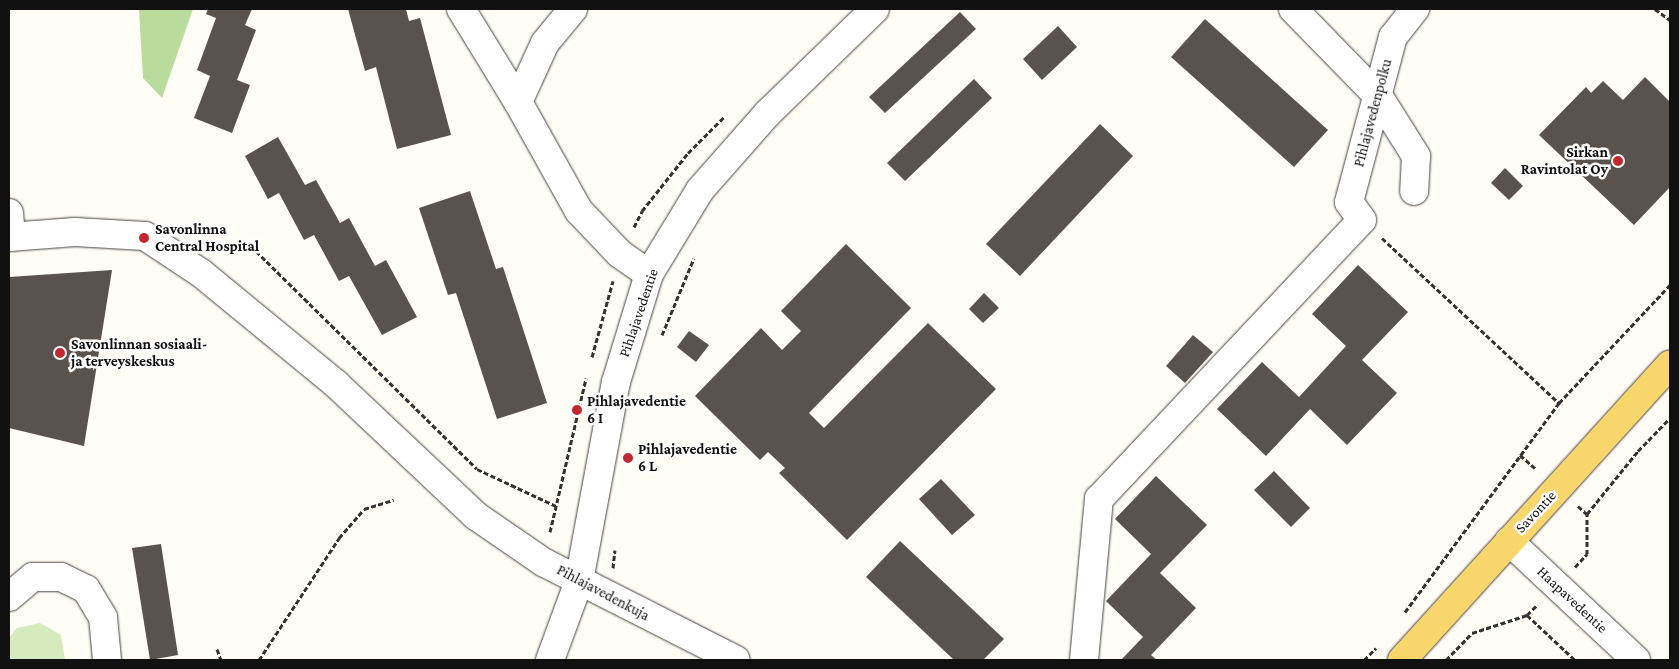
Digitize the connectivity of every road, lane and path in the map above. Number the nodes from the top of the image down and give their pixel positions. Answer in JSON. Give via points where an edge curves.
{"nodes":[{"id":1,"x":461,"y":9,"type":"edge"},
{"id":2,"x":573,"y":9,"type":"edge"},
{"id":3,"x":875,"y":9,"type":"edge"},
{"id":4,"x":1293,"y":9,"type":"edge"},
{"id":5,"x":1416,"y":9,"type":"edge"},
{"id":6,"x":1655,"y":9,"type":"edge"},
{"id":7,"x":1670,"y":20,"type":"edge"},
{"id":8,"x":1379,"y":96,"type":"junction"},
{"id":9,"x":518,"y":102,"type":"junction"},
{"id":10,"x":1414,"y":191,"type":"dead end"},
{"id":11,"x":1362,"y":220,"type":"junction"},
{"id":12,"x":10,"y":229,"type":"edge"},
{"id":13,"x":256,"y":251,"type":"dead end"},
{"id":14,"x":697,"y":253,"type":"dead end"},
{"id":15,"x":649,"y":274,"type":"junction"},
{"id":16,"x":1670,"y":285,"type":"edge"},
{"id":17,"x":660,"y":342,"type":"dead end"},
{"id":18,"x":1670,"y":364,"type":"edge"},
{"id":19,"x":1558,"y":403,"type":"junction"},
{"id":20,"x":1670,"y":418,"type":"edge"},
{"id":21,"x":394,"y":500,"type":"dead end"},
{"id":22,"x":556,"y":506,"type":"dead end"},
{"id":23,"x":1509,"y":540,"type":"junction"},
{"id":24,"x":614,"y":545,"type":"dead end"},
{"id":25,"x":579,"y":581,"type":"junction"},
{"id":26,"x":1557,"y":586,"type":"junction"},
{"id":27,"x":604,"y":596,"type":"junction"},
{"id":28,"x":9,"y":597,"type":"edge"},
{"id":29,"x":1403,"y":614,"type":"dead end"},
{"id":30,"x":1527,"y":615,"type":"junction"},
{"id":31,"x":1380,"y":643,"type":"dead end"},
{"id":32,"x":217,"y":649,"type":"dead end"},
{"id":33,"x":107,"y":660,"type":"edge"},
{"id":34,"x":221,"y":660,"type":"edge"},
{"id":35,"x":259,"y":660,"type":"edge"},
{"id":36,"x":550,"y":660,"type":"edge"},
{"id":37,"x":736,"y":660,"type":"edge"},
{"id":38,"x":1084,"y":660,"type":"edge"},
{"id":39,"x":1364,"y":660,"type":"edge"},
{"id":40,"x":1402,"y":660,"type":"edge"},
{"id":41,"x":1446,"y":660,"type":"edge"},
{"id":42,"x":1575,"y":660,"type":"edge"},
{"id":43,"x":1636,"y":660,"type":"edge"}],
"edges":[{"from":1,"to":9,"type":"street"},
{"from":2,"to":9,"type":"street","via":[[545,43]]},
{"from":3,"to":15,"type":"street","name":"Pihlajavedentie","via":[[768,113],[700,190]]},
{"from":4,"to":8,"type":"street"},
{"from":5,"to":8,"type":"street","name":"Pihlajavedenpolku","via":[[1393,36]]},
{"from":6,"to":7,"type":"path"},
{"from":8,"to":10,"type":"street","via":[[1416,156]]},
{"from":8,"to":11,"type":"street","name":"Pihlajavedenpolku","via":[[1349,202]]},
{"from":9,"to":15,"type":"street","via":[[579,211],[620,254]]},
{"from":11,"to":19,"type":"path"},
{"from":11,"to":38,"type":"street","via":[[1099,499]]},
{"from":12,"to":25,"type":"street","name":"Pihlajavedenkuja","via":[[145,236],[201,272],[336,384],[476,516],[543,562]]},
{"from":13,"to":22,"type":"path","via":[[477,468]]},
{"from":14,"to":17,"type":"path"},
{"from":15,"to":25,"type":"street","name":"Pihlajavedentie","via":[[616,382]]},
{"from":16,"to":19,"type":"path"},
{"from":18,"to":23,"type":"main road","name":"Savontie"},
{"from":19,"to":29,"type":"path"},
{"from":20,"to":26,"type":"path","via":[[1638,451],[1587,514],[1587,554]]},
{"from":21,"to":35,"type":"path","via":[[364,510],[339,538]]},
{"from":23,"to":26,"type":"street","name":"Haapavedentie"},
{"from":23,"to":40,"type":"main road","name":"Savontie"},
{"from":24,"to":27,"type":"path","via":[[616,557]]},
{"from":25,"to":27,"type":"street","name":"Pihlajavedenkuja"},
{"from":25,"to":36,"type":"street","name":"Pihlajavedentie"},
{"from":26,"to":30,"type":"path"},
{"from":26,"to":43,"type":"street","name":"Haapavedentie"},
{"from":27,"to":37,"type":"street","name":"Pihlajavedenkuja"},
{"from":28,"to":33,"type":"street","via":[[33,577],[61,577],[86,589],[103,616]]},
{"from":30,"to":41,"type":"path","via":[[1472,633]]},
{"from":30,"to":42,"type":"path"},
{"from":31,"to":39,"type":"path"},
{"from":32,"to":34,"type":"path"}]}
